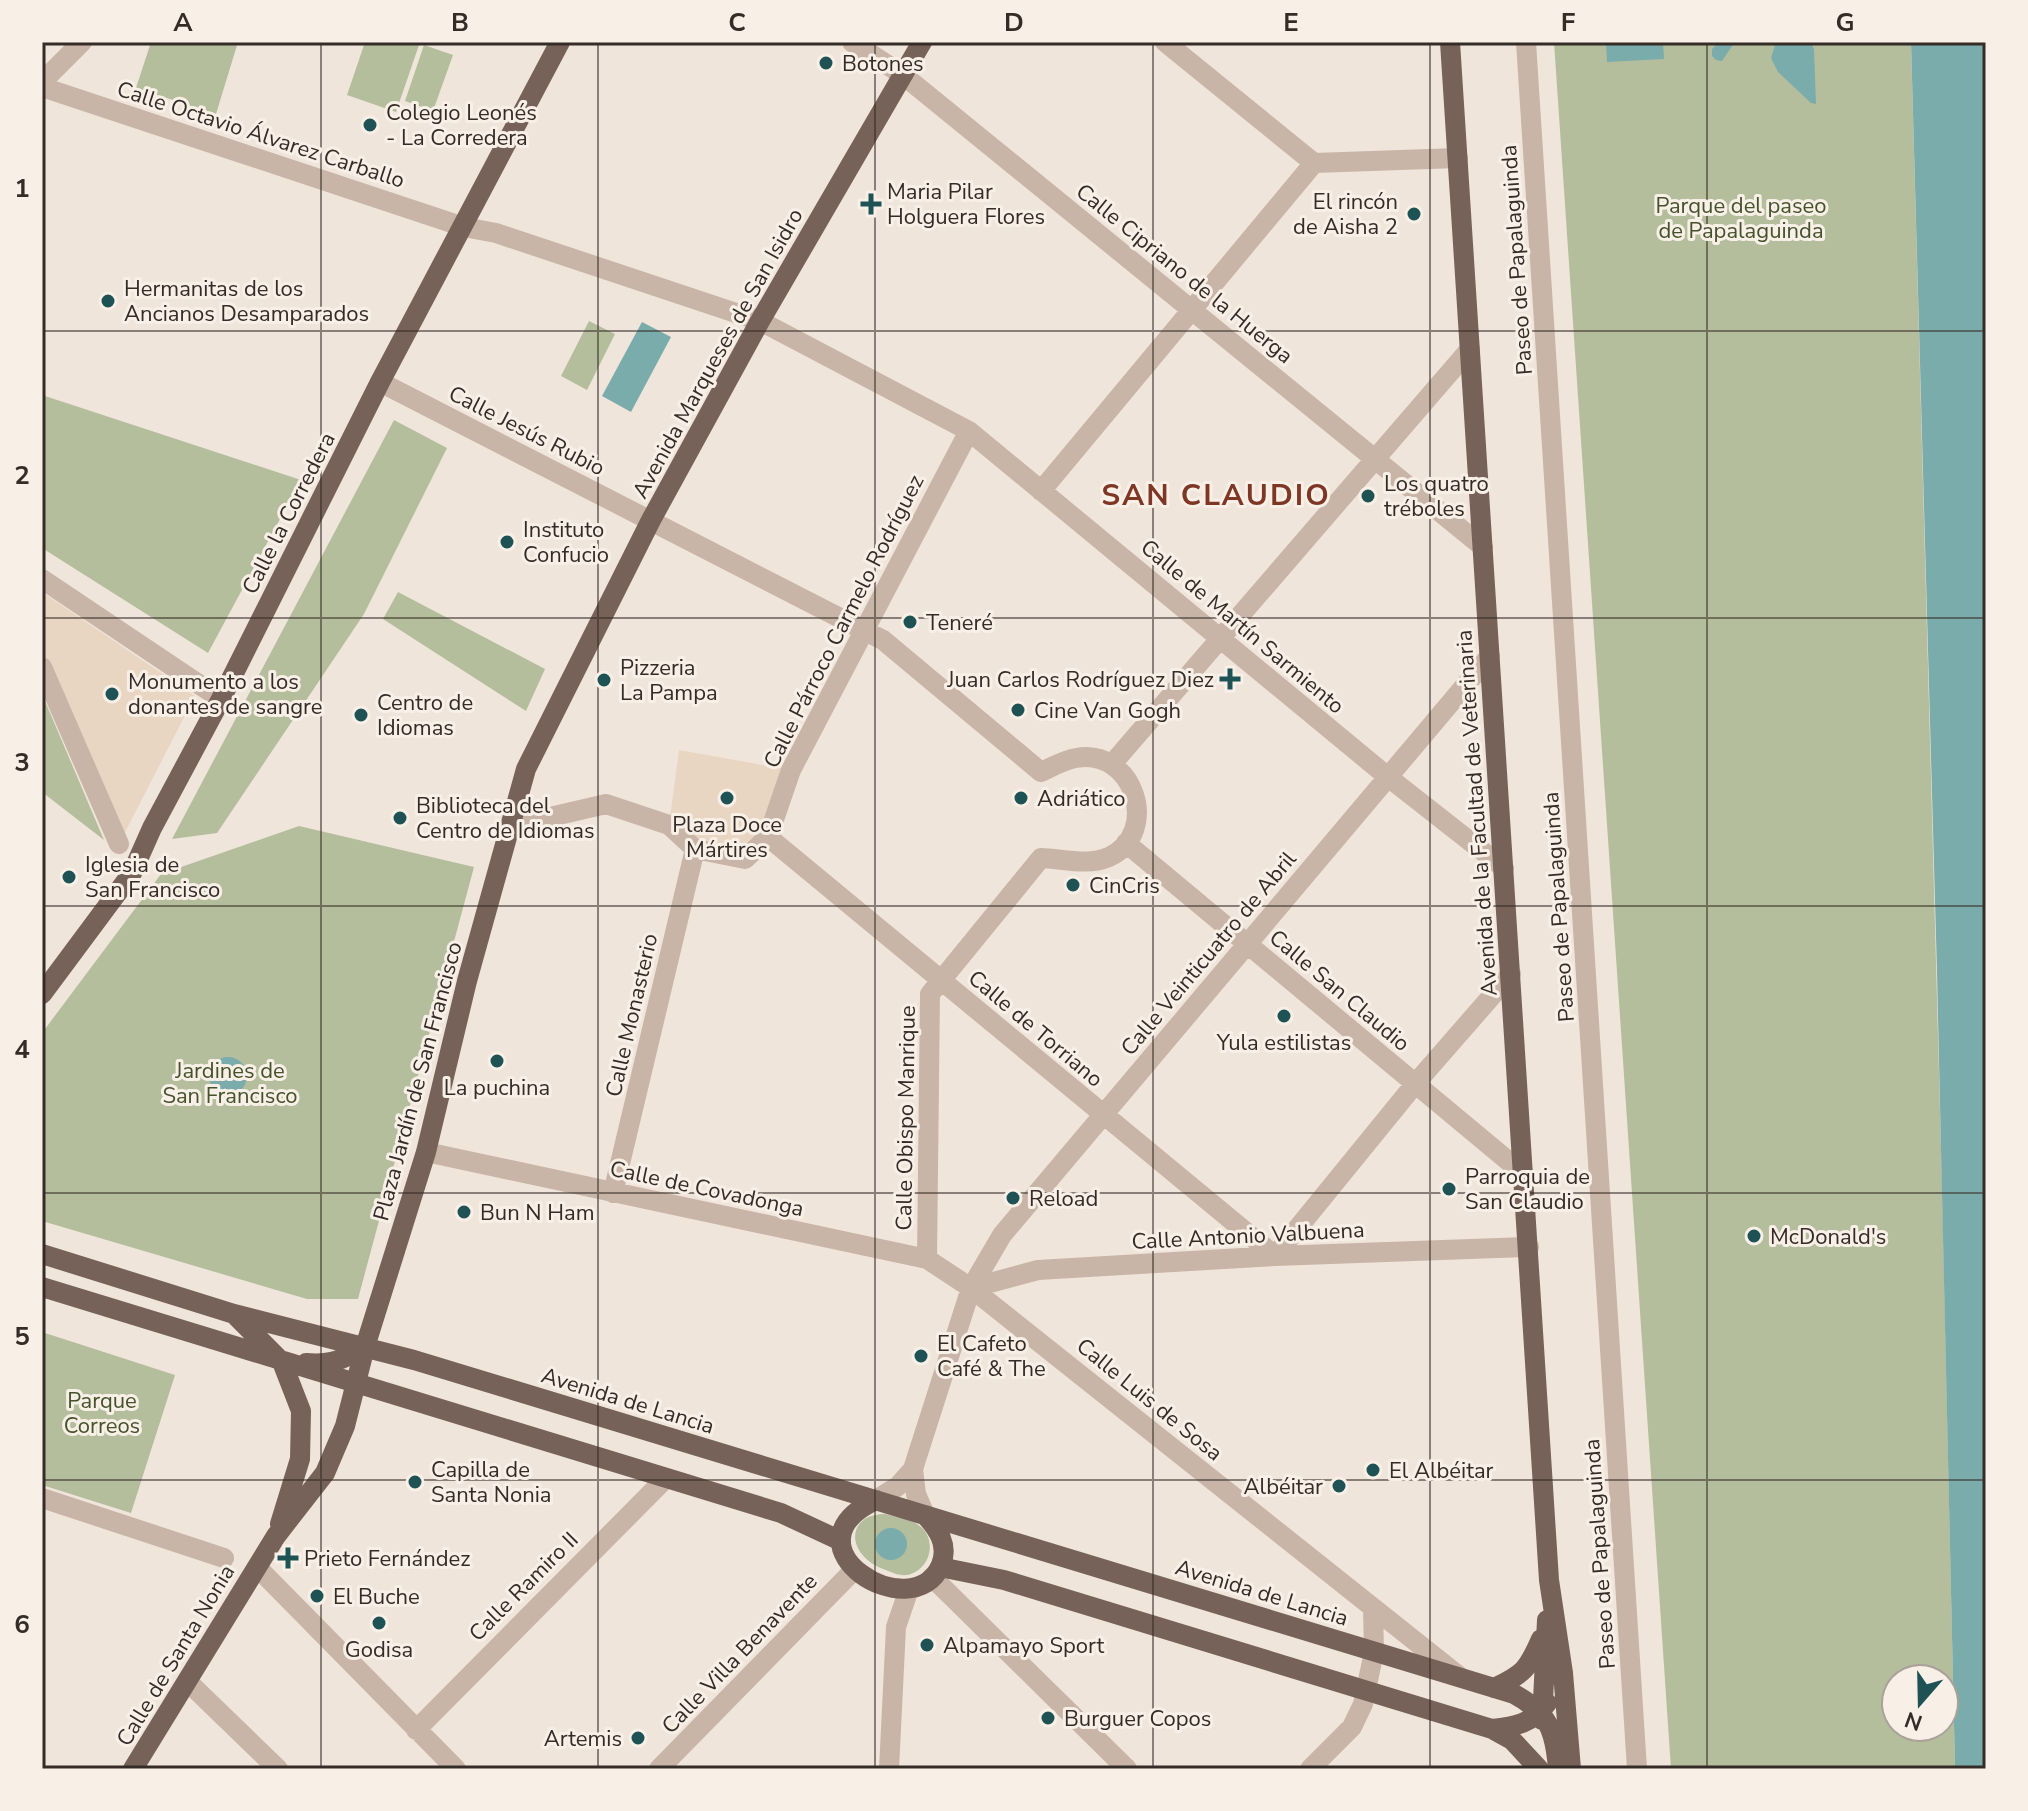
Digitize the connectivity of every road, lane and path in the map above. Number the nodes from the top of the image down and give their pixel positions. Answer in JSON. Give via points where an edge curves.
{"nodes":[{"id":1,"x":82,"y":42,"type":"edge"},
{"id":2,"x":560,"y":42,"type":"edge"},
{"id":3,"x":852,"y":42,"type":"edge"},
{"id":4,"x":922,"y":42,"type":"edge"},
{"id":5,"x":1165,"y":42,"type":"edge"},
{"id":6,"x":1450,"y":42,"type":"edge"},
{"id":7,"x":1526,"y":42,"type":"edge"},
{"id":8,"x":903,"y":75,"type":"junction"},
{"id":9,"x":46,"y":80,"type":"edge"},
{"id":10,"x":1458,"y":158,"type":"junction"},
{"id":11,"x":1314,"y":163,"type":"junction"},
{"id":12,"x":464,"y":227,"type":"junction"},
{"id":13,"x":1192,"y":310,"type":"junction"},
{"id":14,"x":760,"y":321,"type":"junction"},
{"id":15,"x":1470,"y":349,"type":"junction"},
{"id":16,"x":380,"y":382,"type":"junction"},
{"id":17,"x":969,"y":431,"type":"junction"},
{"id":18,"x":1375,"y":459,"type":"junction"},
{"id":19,"x":1041,"y":491,"type":"junction"},
{"id":20,"x":651,"y":520,"type":"junction"},
{"id":21,"x":1483,"y":547,"type":"junction"},
{"id":22,"x":42,"y":579,"type":"edge"},
{"id":23,"x":865,"y":630,"type":"junction"},
{"id":24,"x":1220,"y":638,"type":"junction"},
{"id":25,"x":1490,"y":656,"type":"junction"},
{"id":26,"x":42,"y":667,"type":"edge"},
{"id":27,"x":221,"y":699,"type":"junction"},
{"id":28,"x":1112,"y":764,"type":"junction"},
{"id":29,"x":1388,"y":777,"type":"junction"},
{"id":30,"x":511,"y":826,"type":"junction"},
{"id":31,"x":768,"y":837,"type":"junction"},
{"id":32,"x":1126,"y":843,"type":"junction"},
{"id":33,"x":119,"y":844,"type":"dead end"},
{"id":34,"x":695,"y":849,"type":"junction"},
{"id":35,"x":1504,"y":868,"type":"junction"},
{"id":36,"x":1247,"y":944,"type":"junction"},
{"id":37,"x":1511,"y":974,"type":"junction"},
{"id":38,"x":940,"y":979,"type":"junction"},
{"id":39,"x":42,"y":994,"type":"edge"},
{"id":40,"x":1415,"y":1084,"type":"junction"},
{"id":41,"x":1103,"y":1114,"type":"junction"},
{"id":42,"x":426,"y":1152,"type":"junction"},
{"id":43,"x":1524,"y":1174,"type":"junction"},
{"id":44,"x":613,"y":1193,"type":"junction"},
{"id":45,"x":1529,"y":1247,"type":"junction"},
{"id":46,"x":42,"y":1254,"type":"edge"},
{"id":47,"x":1275,"y":1256,"type":"junction"},
{"id":48,"x":927,"y":1259,"type":"junction"},
{"id":49,"x":42,"y":1287,"type":"edge"},
{"id":50,"x":971,"y":1288,"type":"junction"},
{"id":51,"x":234,"y":1314,"type":"junction"},
{"id":52,"x":365,"y":1347,"type":"junction"},
{"id":53,"x":282,"y":1362,"type":"junction"},
{"id":54,"x":356,"y":1384,"type":"junction"},
{"id":55,"x":913,"y":1469,"type":"junction"},
{"id":56,"x":666,"y":1478,"type":"junction"},
{"id":57,"x":42,"y":1498,"type":"edge"},
{"id":58,"x":876,"y":1500,"type":"junction"},
{"id":59,"x":925,"y":1515,"type":"junction"},
{"id":60,"x":276,"y":1536,"type":"junction"},
{"id":61,"x":841,"y":1541,"type":"junction"},
{"id":62,"x":224,"y":1558,"type":"dead end"},
{"id":63,"x":257,"y":1567,"type":"junction"},
{"id":64,"x":854,"y":1570,"type":"junction"},
{"id":65,"x":936,"y":1572,"type":"junction"},
{"id":66,"x":1549,"y":1580,"type":"junction"},
{"id":67,"x":909,"y":1589,"type":"junction"},
{"id":68,"x":1373,"y":1608,"type":"junction"},
{"id":69,"x":1547,"y":1616,"type":"junction"},
{"id":70,"x":1374,"y":1652,"type":"junction"},
{"id":71,"x":1563,"y":1673,"type":"junction"},
{"id":72,"x":1461,"y":1678,"type":"junction"},
{"id":73,"x":187,"y":1681,"type":"junction"},
{"id":74,"x":1494,"y":1688,"type":"junction"},
{"id":75,"x":1364,"y":1690,"type":"junction"},
{"id":76,"x":1541,"y":1711,"type":"junction"},
{"id":77,"x":1492,"y":1729,"type":"junction"},
{"id":78,"x":416,"y":1730,"type":"junction"},
{"id":79,"x":133,"y":1769,"type":"edge"},
{"id":80,"x":278,"y":1769,"type":"edge"},
{"id":81,"x":456,"y":1769,"type":"edge"},
{"id":82,"x":659,"y":1769,"type":"edge"},
{"id":83,"x":889,"y":1769,"type":"edge"},
{"id":84,"x":1127,"y":1769,"type":"edge"},
{"id":85,"x":1310,"y":1769,"type":"edge"},
{"id":86,"x":1539,"y":1769,"type":"edge"},
{"id":87,"x":1547,"y":1769,"type":"edge"},
{"id":88,"x":1558,"y":1769,"type":"edge"},
{"id":89,"x":1571,"y":1769,"type":"edge"},
{"id":90,"x":1637,"y":1769,"type":"edge"}],
"edges":[{"from":1,"to":9,"type":"street"},
{"from":2,"to":12,"type":"main road","name":"Calle la Corredera"},
{"from":3,"to":8,"type":"street","name":"Calle Cipriano de la Huerga"},
{"from":4,"to":8,"type":"main road","name":"Avenida Marqueses de San Isidro"},
{"from":5,"to":11,"type":"street"},
{"from":6,"to":10,"type":"main road","name":"Avenida de la Facultad de Veterinaria"},
{"from":7,"to":90,"type":"street","name":"Paseo de Papalaguinda"},
{"from":8,"to":13,"type":"street","name":"Calle Cipriano de la Huerga"},
{"from":8,"to":14,"type":"main road","name":"Avenida Marqueses de San Isidro"},
{"from":9,"to":12,"type":"street","name":"Calle Octavio Álvarez Carballo"},
{"from":10,"to":11,"type":"street"},
{"from":10,"to":15,"type":"main road","name":"Avenida de la Facultad de Veterinaria"},
{"from":11,"to":13,"type":"street"},
{"from":12,"to":14,"type":"street","name":"Calle de Martín Sarmiento"},
{"from":12,"to":16,"type":"main road","name":"Calle la Corredera"},
{"from":13,"to":18,"type":"street","name":"Calle Cipriano de la Huerga"},
{"from":13,"to":19,"type":"street"},
{"from":14,"to":17,"type":"street","name":"Calle de Martín Sarmiento"},
{"from":14,"to":20,"type":"main road","name":"Avenida Marqueses de San Isidro"},
{"from":15,"to":18,"type":"street"},
{"from":15,"to":21,"type":"main road","name":"Avenida de la Facultad de Veterinaria"},
{"from":16,"to":20,"type":"street","name":"Calle Jesús Rubio"},
{"from":16,"to":27,"type":"main road","name":"Calle la Corredera"},
{"from":17,"to":19,"type":"street","name":"Calle de Martín Sarmiento"},
{"from":17,"to":23,"type":"street","name":"Calle Párroco Carmelo Rodríguez"},
{"from":18,"to":21,"type":"street","name":"Calle Cipriano de la Huerga"},
{"from":18,"to":24,"type":"street"},
{"from":19,"to":24,"type":"street","name":"Calle de Martín Sarmiento"},
{"from":20,"to":23,"type":"street","name":"Calle Jesús Rubio"},
{"from":20,"to":30,"type":"main road","name":"Avenida Marqueses de San Isidro","via":[[526,769]]},
{"from":21,"to":25,"type":"main road","name":"Avenida de la Facultad de Veterinaria"},
{"from":22,"to":27,"type":"street"},
{"from":23,"to":28,"type":"street","via":[[1041,772],[1076,758]]},
{"from":23,"to":31,"type":"street","name":"Calle Párroco Carmelo Rodríguez","via":[[791,770]]},
{"from":24,"to":28,"type":"street"},
{"from":24,"to":29,"type":"street","name":"Calle de Martín Sarmiento"},
{"from":25,"to":29,"type":"street","name":"Calle Veinticuatro de Abril"},
{"from":25,"to":35,"type":"main road","name":"Avenida de la Facultad de Veterinaria"},
{"from":26,"to":33,"type":"street"},
{"from":27,"to":39,"type":"main road","name":"Calle la Corredera","via":[[132,873]]},
{"from":28,"to":32,"type":"street","via":[[1133,788],[1138,806]]},
{"from":29,"to":35,"type":"street","name":"Calle de Martín Sarmiento"},
{"from":29,"to":36,"type":"street","name":"Calle Veinticuatro de Abril"},
{"from":30,"to":34,"type":"street","via":[[606,804],[669,825]]},
{"from":30,"to":42,"type":"main road","name":"Plaza Jardín de San Francisco"},
{"from":31,"to":34,"type":"street","via":[[745,859]]},
{"from":31,"to":38,"type":"street","name":"Calle de Torriano"},
{"from":32,"to":36,"type":"street","name":"Calle San Claudio"},
{"from":32,"to":38,"type":"street","via":[[1111,856],[1088,863],[1041,858]]},
{"from":34,"to":44,"type":"street","name":"Calle Monasterio"},
{"from":35,"to":37,"type":"main road","name":"Avenida de la Facultad de Veterinaria"},
{"from":36,"to":40,"type":"street","name":"Calle San Claudio"},
{"from":36,"to":41,"type":"street","name":"Calle Veinticuatro de Abril"},
{"from":37,"to":40,"type":"street"},
{"from":37,"to":43,"type":"main road","name":"Avenida de la Facultad de Veterinaria"},
{"from":38,"to":41,"type":"street","name":"Calle de Torriano"},
{"from":38,"to":48,"type":"street","name":"Calle Obispo Manrique","via":[[930,994]]},
{"from":40,"to":43,"type":"street","name":"Calle San Claudio"},
{"from":40,"to":47,"type":"street"},
{"from":41,"to":47,"type":"street","name":"Calle de Torriano"},
{"from":41,"to":50,"type":"street","name":"Calle Veinticuatro de Abril","via":[[1002,1235]]},
{"from":42,"to":44,"type":"street","name":"Calle de Covadonga"},
{"from":42,"to":52,"type":"main road","name":"Plaza Jardín de San Francisco"},
{"from":43,"to":45,"type":"main road","name":"Avenida de la Facultad de Veterinaria"},
{"from":44,"to":48,"type":"street","name":"Calle de Covadonga"},
{"from":45,"to":47,"type":"street","name":"Calle Antonio Valbuena"},
{"from":45,"to":66,"type":"main road","name":"Avenida de la Facultad de Veterinaria"},
{"from":46,"to":51,"type":"main road"},
{"from":47,"to":50,"type":"street","name":"Calle Antonio Valbuena","via":[[1038,1270]]},
{"from":48,"to":50,"type":"street","name":"Calle de Covadonga"},
{"from":49,"to":53,"type":"main road"},
{"from":50,"to":55,"type":"street","name":"Calle Veinticuatro de Abril"},
{"from":50,"to":68,"type":"street","name":"Calle Luis de Sosa"},
{"from":51,"to":52,"type":"main road"},
{"from":51,"to":53,"type":"main road"},
{"from":52,"to":53,"type":"main road","via":[[327,1365]]},
{"from":52,"to":54,"type":"main road","name":"Plaza Jardín de San Francisco"},
{"from":52,"to":58,"type":"main road","name":"Avenida de Lancia"},
{"from":53,"to":54,"type":"main road"},
{"from":53,"to":60,"type":"main road","via":[[301,1411],[300,1459]]},
{"from":54,"to":56,"type":"main road"},
{"from":54,"to":60,"type":"main road","name":"Plaza Jardín de San Francisco","via":[[325,1473]]},
{"from":55,"to":58,"type":"street"},
{"from":55,"to":59,"type":"street"},
{"from":56,"to":61,"type":"main road","via":[[781,1513]]},
{"from":56,"to":78,"type":"street","name":"Calle Ramiro II"},
{"from":57,"to":62,"type":"street"},
{"from":58,"to":59,"type":"main road","name":"Avenida de Lancia"},
{"from":58,"to":61,"type":"main road","via":[[849,1517]]},
{"from":59,"to":65,"type":"main road","via":[[942,1540],[944,1554]]},
{"from":59,"to":70,"type":"main road","name":"Avenida de Lancia"},
{"from":60,"to":63,"type":"main road","name":"Calle de Santa Nonia"},
{"from":61,"to":64,"type":"main road"},
{"from":63,"to":73,"type":"main road","name":"Calle de Santa Nonia"},
{"from":63,"to":78,"type":"street"},
{"from":64,"to":67,"type":"main road","via":[[894,1589]]},
{"from":64,"to":82,"type":"street","name":"Calle Villa Benavente"},
{"from":65,"to":67,"type":"main road"},
{"from":65,"to":75,"type":"main road","via":[[1004,1580]]},
{"from":65,"to":84,"type":"street"},
{"from":66,"to":69,"type":"main road","name":"Avenida de la Facultad de Veterinaria"},
{"from":66,"to":71,"type":"main road","name":"Avenida de la Facultad de Veterinaria"},
{"from":67,"to":83,"type":"street","via":[[896,1627]]},
{"from":68,"to":70,"type":"street"},
{"from":68,"to":72,"type":"street","name":"Calle Luis de Sosa"},
{"from":69,"to":74,"type":"main road","via":[[1531,1662],[1519,1677]]},
{"from":69,"to":76,"type":"main road","name":"Avenida de la Facultad de Veterinaria"},
{"from":70,"to":72,"type":"main road","name":"Avenida de Lancia"},
{"from":70,"to":75,"type":"street"},
{"from":71,"to":76,"type":"main road"},
{"from":71,"to":89,"type":"main road","name":"Avenida de la Facultad de Veterinaria"},
{"from":72,"to":74,"type":"main road","name":"Avenida de Lancia"},
{"from":73,"to":79,"type":"main road","name":"Calle de Santa Nonia"},
{"from":73,"to":80,"type":"street"},
{"from":74,"to":76,"type":"main road","name":"Avenida de Lancia"},
{"from":75,"to":77,"type":"main road"},
{"from":75,"to":85,"type":"street","via":[[1352,1727]]},
{"from":76,"to":77,"type":"main road","via":[[1513,1727]]},
{"from":76,"to":87,"type":"main road","name":"Avenida de la Facultad de Veterinaria"},
{"from":76,"to":88,"type":"main road","via":[[1554,1740]]},
{"from":77,"to":86,"type":"main road","via":[[1512,1740]]},
{"from":78,"to":81,"type":"street"}]}
